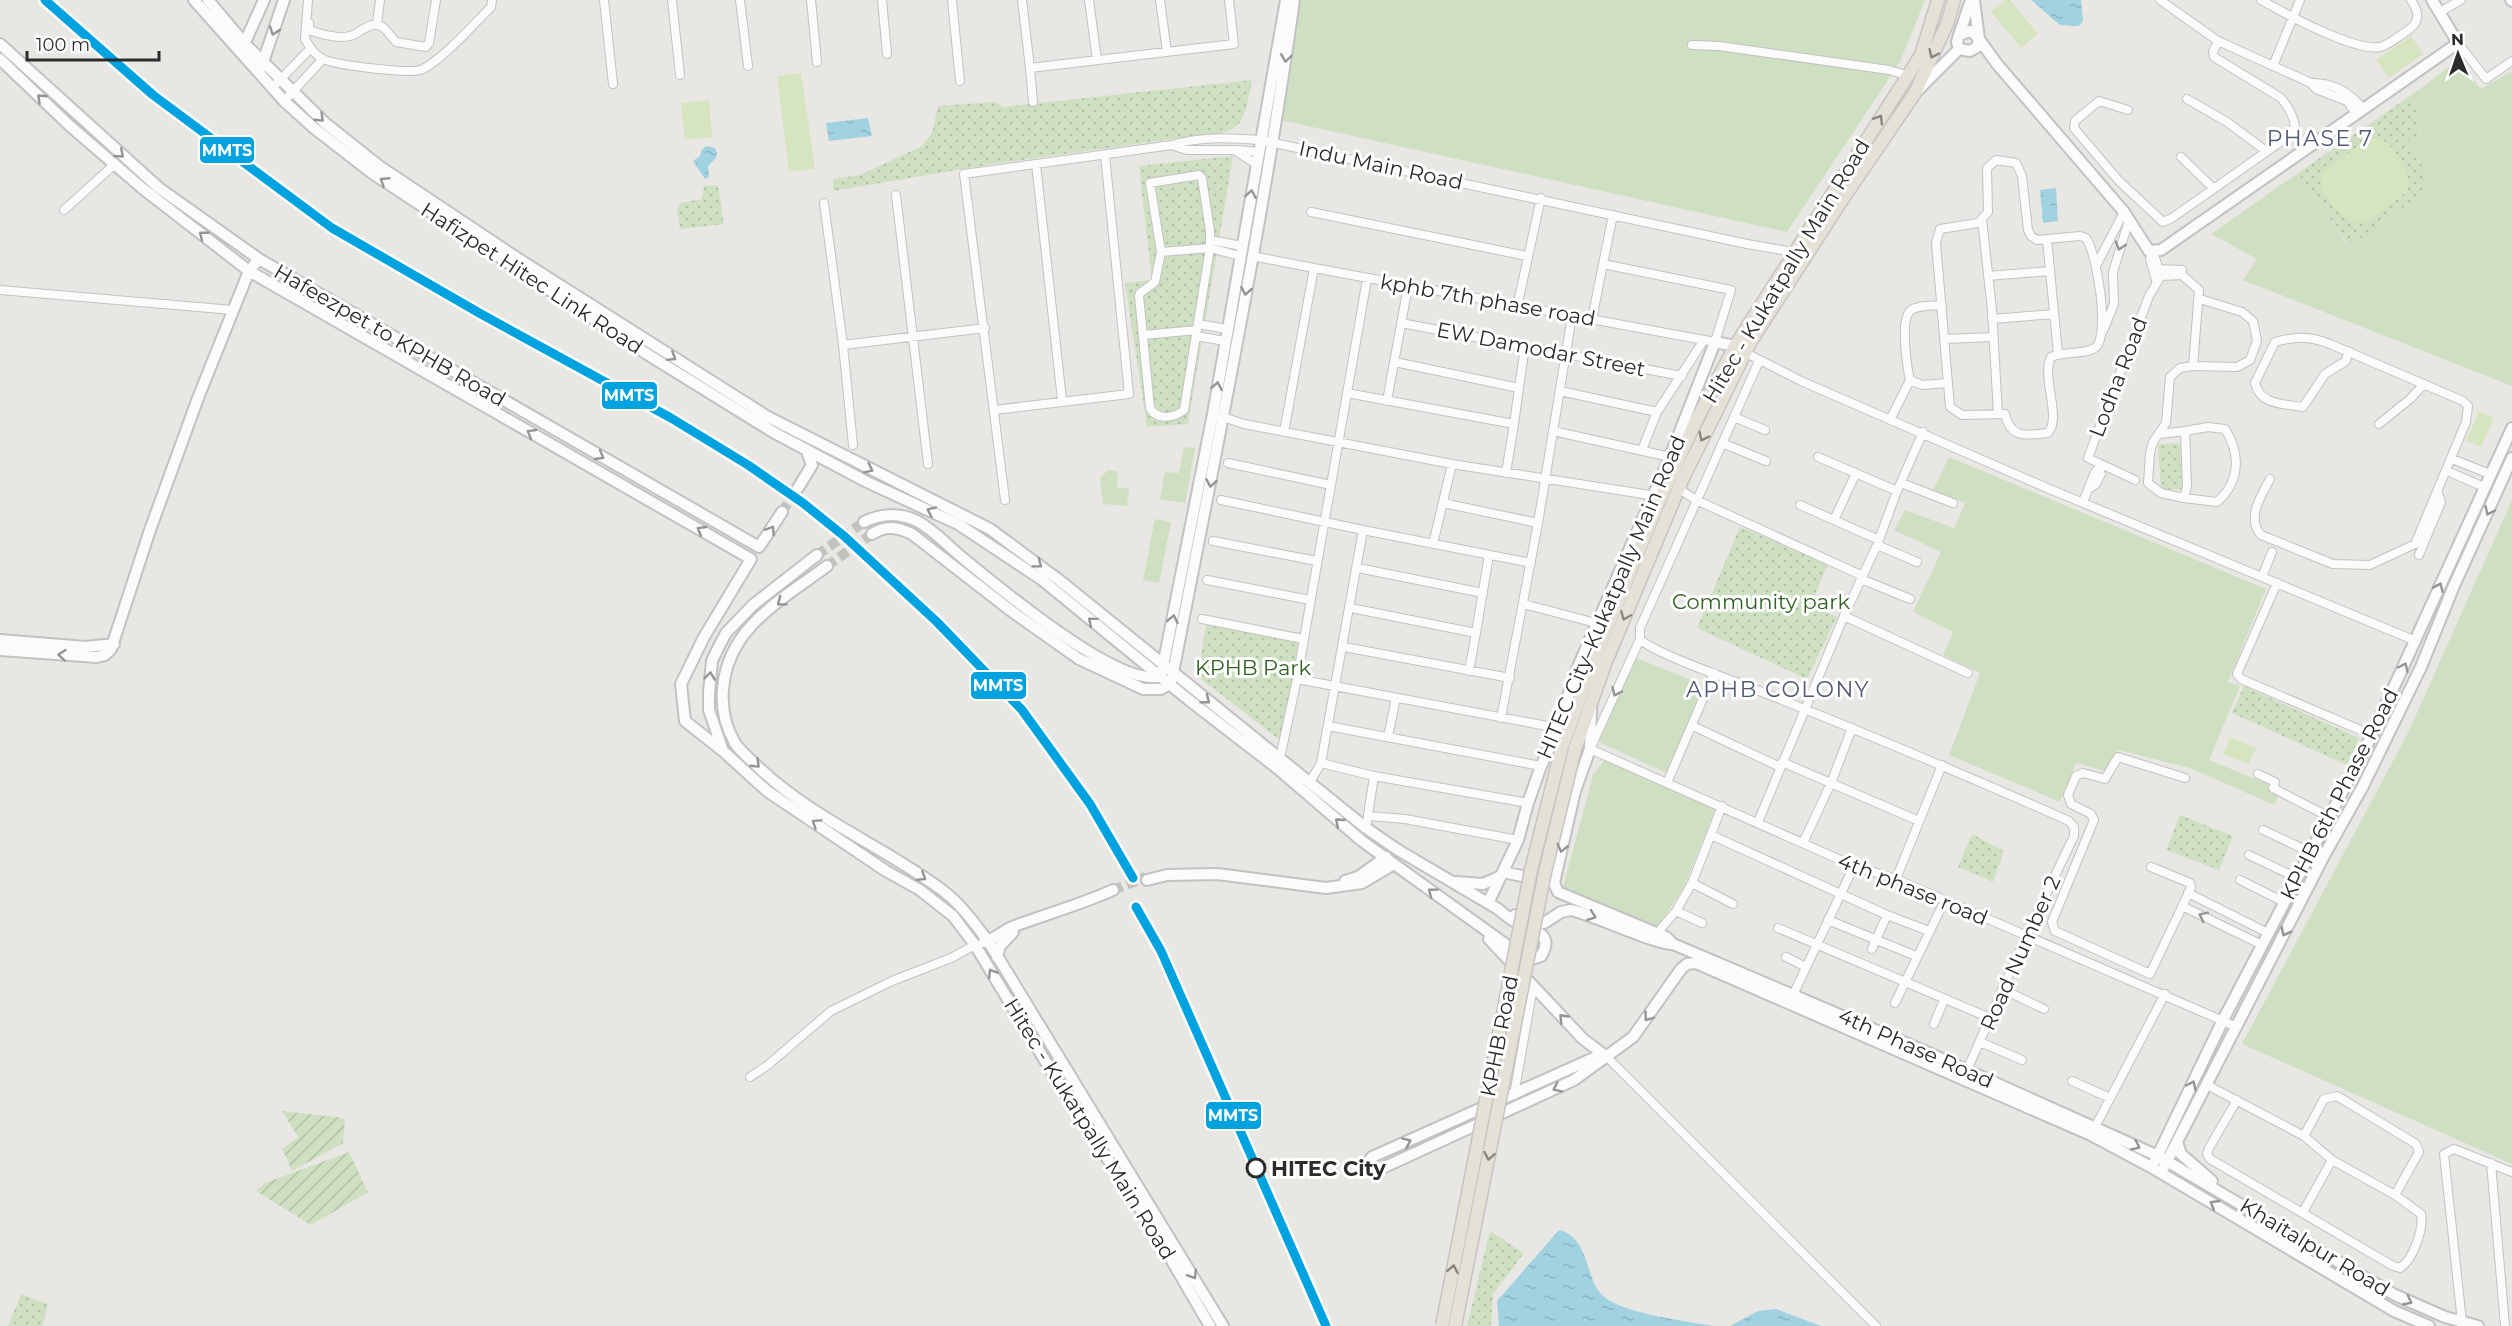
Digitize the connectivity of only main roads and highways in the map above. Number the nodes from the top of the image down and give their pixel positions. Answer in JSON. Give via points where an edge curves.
{"nodes":[{"id":1,"x":1938,"y":0,"type":"edge"},
{"id":2,"x":1954,"y":0,"type":"edge"},
{"id":3,"x":1741,"y":349,"type":"junction"},
{"id":4,"x":1569,"y":748,"type":"junction"},
{"id":5,"x":1442,"y":1326,"type":"edge"},
{"id":6,"x":1455,"y":1326,"type":"edge"}],
"edges":[{"from":3,"to":1,"type":"main road","name":"Hitec - Kukatpally Main Road","one_way":true,"via":[[1793,252],[1921,55]]},
{"from":2,"to":3,"type":"main road","name":"HITEC City–Kukatpally Main Road","one_way":true,"via":[[1915,93]]},
{"from":3,"to":4,"type":"main road","name":"HITEC City–Kukatpally Main Road","one_way":true},
{"from":3,"to":4,"type":"main road","name":"Hitec - Kukatpally Main Road","via":[[1696,421],[1656,497],[1587,676]]},
{"from":5,"to":4,"type":"main road","name":"KPHB Road","one_way":true,"bridge":true,"via":[[1531,870]]},
{"from":4,"to":6,"type":"main road","name":"KPHB Road","one_way":true,"bridge":true}]}
